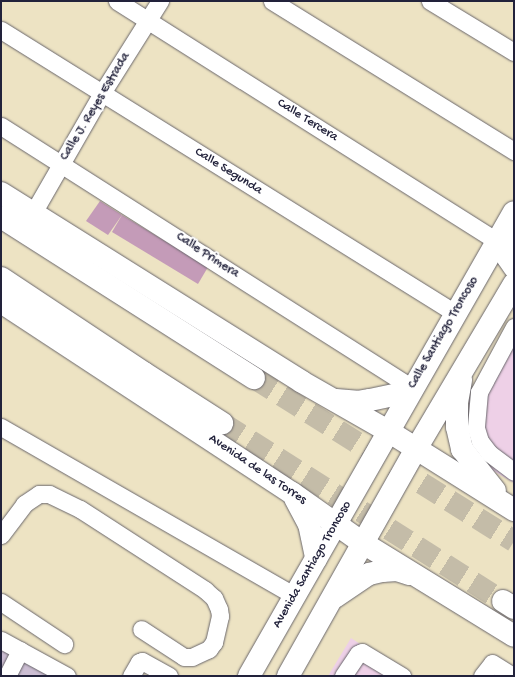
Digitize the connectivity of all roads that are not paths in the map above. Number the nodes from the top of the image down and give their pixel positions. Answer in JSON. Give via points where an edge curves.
{"nodes":[{"id":1,"x":117,"y":1,"type":"edge"},
{"id":2,"x":160,"y":1,"type":"edge"},
{"id":3,"x":272,"y":1,"type":"edge"},
{"id":4,"x":430,"y":1,"type":"edge"},
{"id":5,"x":148,"y":20,"type":"junction"},
{"id":6,"x":1,"y":30,"type":"edge"},
{"id":7,"x":514,"y":52,"type":"edge"},
{"id":8,"x":102,"y":94,"type":"junction"},
{"id":9,"x":1,"y":126,"type":"edge"},
{"id":10,"x":514,"y":151,"type":"edge"},
{"id":11,"x":62,"y":164,"type":"junction"},
{"id":12,"x":1,"y":193,"type":"edge"},
{"id":13,"x":514,"y":212,"type":"edge"},
{"id":14,"x":33,"y":213,"type":"junction"},
{"id":15,"x":1,"y":217,"type":"edge"},
{"id":16,"x":514,"y":221,"type":"edge"},
{"id":17,"x":497,"y":241,"type":"junction"},
{"id":18,"x":514,"y":267,"type":"edge"},
{"id":19,"x":1,"y":278,"type":"edge"},
{"id":20,"x":514,"y":284,"type":"edge"},
{"id":21,"x":1,"y":302,"type":"edge"},
{"id":22,"x":455,"y":313,"type":"junction"},
{"id":23,"x":514,"y":327,"type":"edge"},
{"id":24,"x":463,"y":367,"type":"junction"},
{"id":25,"x":254,"y":378,"type":"tunnel mouth"},
{"id":26,"x":413,"y":388,"type":"junction"},
{"id":27,"x":335,"y":400,"type":"junction"},
{"id":28,"x":222,"y":423,"type":"tunnel mouth"},
{"id":29,"x":1,"y":428,"type":"edge"},
{"id":30,"x":388,"y":431,"type":"junction"},
{"id":31,"x":416,"y":449,"type":"junction"},
{"id":32,"x":376,"y":454,"type":"joint"},
{"id":33,"x":514,"y":472,"type":"edge"},
{"id":34,"x":292,"y":493,"type":"junction"},
{"id":35,"x":511,"y":508,"type":"edge"},
{"id":36,"x":336,"y":524,"type":"junction"},
{"id":37,"x":1,"y":535,"type":"edge"},
{"id":38,"x":363,"y":543,"type":"junction"},
{"id":39,"x":316,"y":558,"type":"junction"},
{"id":40,"x":420,"y":576,"type":"junction"},
{"id":41,"x":295,"y":596,"type":"junction"},
{"id":42,"x":1,"y":602,"type":"edge"},
{"id":43,"x":328,"y":602,"type":"junction"},
{"id":44,"x":141,"y":629,"type":"dead end"},
{"id":45,"x":514,"y":636,"type":"edge"},
{"id":46,"x":1,"y":640,"type":"edge"},
{"id":47,"x":64,"y":644,"type":"dead end"},
{"id":48,"x":20,"y":650,"type":"junction"},
{"id":49,"x":7,"y":676,"type":"edge"},
{"id":50,"x":67,"y":676,"type":"edge"},
{"id":51,"x":131,"y":676,"type":"edge"},
{"id":52,"x":169,"y":676,"type":"edge"},
{"id":53,"x":249,"y":676,"type":"edge"},
{"id":54,"x":288,"y":676,"type":"edge"},
{"id":55,"x":344,"y":676,"type":"edge"},
{"id":56,"x":402,"y":676,"type":"edge"},
{"id":57,"x":482,"y":676,"type":"edge"},
{"id":58,"x":513,"y":676,"type":"edge"}],
"edges":[{"from":1,"to":5,"type":"street","name":"Calle Tercera"},
{"from":2,"to":5,"type":"street","name":"Calle J. Reyes Estrada"},
{"from":3,"to":10,"type":"street"},
{"from":4,"to":7,"type":"street"},
{"from":5,"to":8,"type":"street","name":"Calle J. Reyes Estrada"},
{"from":5,"to":17,"type":"street","name":"Calle Tercera"},
{"from":6,"to":8,"type":"street","name":"Calle Segunda"},
{"from":8,"to":11,"type":"street","name":"Calle J. Reyes Estrada"},
{"from":8,"to":22,"type":"street","name":"Calle Segunda"},
{"from":9,"to":11,"type":"street","name":"Calle Primera"},
{"from":11,"to":14,"type":"street","name":"Calle J. Reyes Estrada"},
{"from":11,"to":26,"type":"street","name":"Calle Primera"},
{"from":12,"to":14,"type":"main road"},
{"from":13,"to":17,"type":"main road","name":"Calle Santiago Troncoso"},
{"from":14,"to":27,"type":"main road","via":[[302,382]]},
{"from":15,"to":25,"type":"main road"},
{"from":16,"to":18,"type":"main road","via":[[506,251]]},
{"from":17,"to":22,"type":"main road","name":"Calle Santiago Troncoso"},
{"from":19,"to":28,"type":"main road","name":"Avenida de las Torres"},
{"from":20,"to":24,"type":"main road"},
{"from":21,"to":34,"type":"main road","name":"Avenida de las Torres"},
{"from":22,"to":26,"type":"main road","name":"Calle Santiago Troncoso"},
{"from":23,"to":33,"type":"street","via":[[479,392],[476,428],[480,442],[488,453]]},
{"from":24,"to":31,"type":"main road"},
{"from":24,"to":35,"type":"main road","via":[[456,403],[457,427],[462,449]]},
{"from":26,"to":27,"type":"main road","via":[[370,400]]},
{"from":26,"to":30,"type":"main road","name":"Calle Santiago Troncoso"},
{"from":27,"to":30,"type":"main road"},
{"from":29,"to":41,"type":"street"},
{"from":30,"to":31,"type":"main road"},
{"from":30,"to":32,"type":"main road","name":"Calle Santiago Troncoso"},
{"from":31,"to":35,"type":"main road"},
{"from":31,"to":38,"type":"main road"},
{"from":32,"to":36,"type":"main road","name":"Avenida Santiago Troncoso"},
{"from":34,"to":36,"type":"main road","name":"Avenida de las Torres"},
{"from":34,"to":39,"type":"main road","via":[[309,524]]},
{"from":36,"to":38,"type":"main road","name":"Avenida de las Torres"},
{"from":36,"to":39,"type":"main road","name":"Avenida Santiago Troncoso"},
{"from":37,"to":44,"type":"street","via":[[24,504],[39,494],[49,494],[80,509],[205,590],[214,598],[219,609],[220,616],[214,642],[204,652],[192,657],[184,657]]},
{"from":38,"to":40,"type":"main road","name":"Avenida de las Torres"},
{"from":38,"to":43,"type":"main road"},
{"from":39,"to":41,"type":"main road","name":"Avenida Santiago Troncoso"},
{"from":40,"to":43,"type":"main road","via":[[397,570],[369,574]]},
{"from":40,"to":45,"type":"main road","name":"Avenida de las Torres"},
{"from":41,"to":53,"type":"main road","name":"Avenida Santiago Troncoso"},
{"from":42,"to":47,"type":"street"},
{"from":43,"to":54,"type":"main road"},
{"from":46,"to":48,"type":"street"},
{"from":48,"to":49,"type":"street"},
{"from":48,"to":50,"type":"street"},
{"from":51,"to":52,"type":"street","via":[[142,661]]},
{"from":55,"to":56,"type":"street","via":[[362,652]]},
{"from":57,"to":58,"type":"street","via":[[492,663]]}]}
